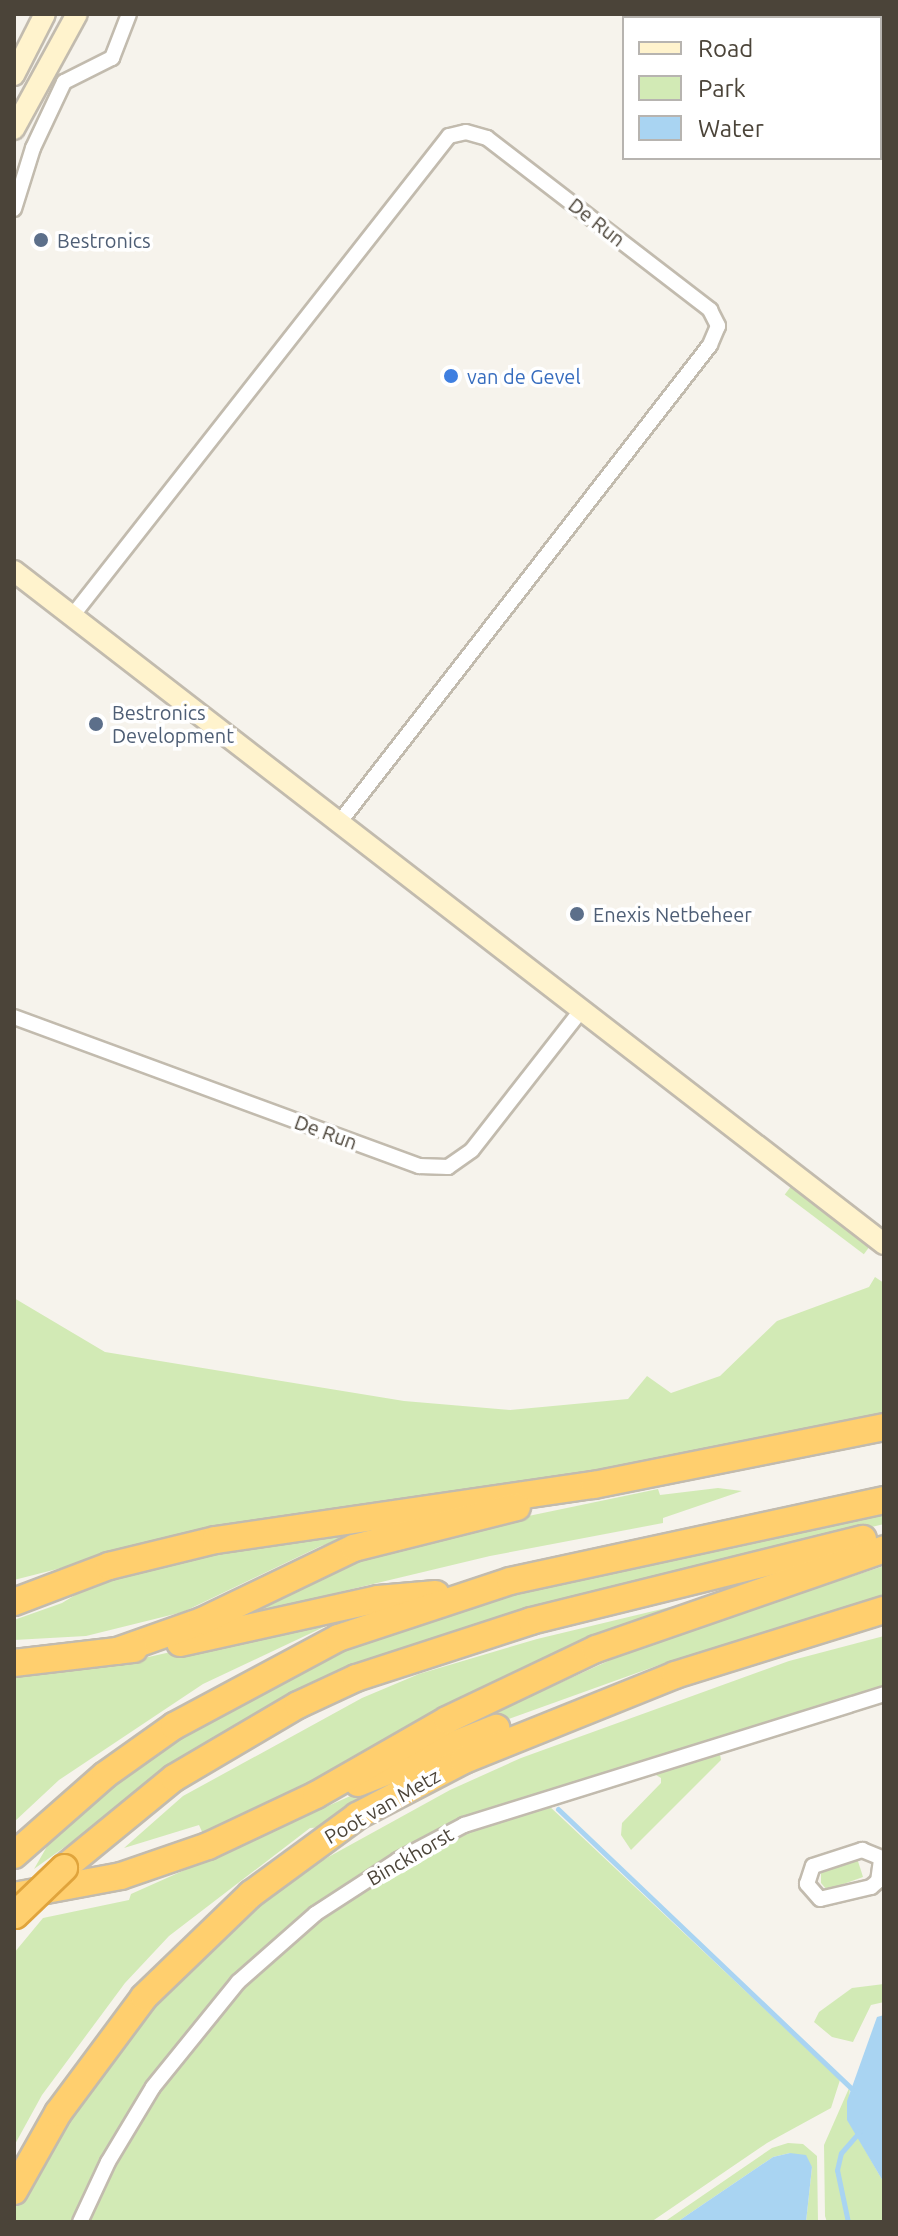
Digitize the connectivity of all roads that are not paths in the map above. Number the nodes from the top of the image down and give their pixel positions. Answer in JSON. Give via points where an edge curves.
{"nodes":[{"id":1,"x":45,"y":14,"type":"edge"},
{"id":2,"x":77,"y":14,"type":"edge"},
{"id":3,"x":129,"y":14,"type":"edge"},
{"id":4,"x":14,"y":75,"type":"edge"},
{"id":5,"x":14,"y":129,"type":"edge"},
{"id":6,"x":14,"y":209,"type":"edge"},
{"id":7,"x":14,"y":572,"type":"edge"},
{"id":8,"x":73,"y":615,"type":"junction"},
{"id":9,"x":339,"y":823,"type":"junction"},
{"id":10,"x":580,"y":1012,"type":"junction"},
{"id":11,"x":14,"y":1017,"type":"edge"},
{"id":12,"x":884,"y":1244,"type":"edge"},
{"id":13,"x":884,"y":1427,"type":"edge"},
{"id":14,"x":594,"y":1485,"type":"junction"},
{"id":15,"x":884,"y":1500,"type":"edge"},
{"id":16,"x":884,"y":1534,"type":"edge"},
{"id":17,"x":884,"y":1549,"type":"edge"},
{"id":18,"x":474,"y":1591,"type":"junction"},
{"id":19,"x":14,"y":1602,"type":"edge"},
{"id":20,"x":884,"y":1610,"type":"edge"},
{"id":21,"x":117,"y":1651,"type":"junction"},
{"id":22,"x":14,"y":1663,"type":"edge"},
{"id":23,"x":675,"y":1675,"type":"junction"},
{"id":24,"x":884,"y":1694,"type":"edge"},
{"id":25,"x":316,"y":1795,"type":"junction"},
{"id":26,"x":14,"y":1855,"type":"edge"},
{"id":27,"x":883,"y":1860,"type":"edge"},
{"id":28,"x":14,"y":1909,"type":"edge"},
{"id":29,"x":14,"y":2191,"type":"edge"},
{"id":30,"x":80,"y":2222,"type":"edge"}],
"edges":[{"from":1,"to":4,"type":"street"},
{"from":2,"to":5,"type":"street"},
{"from":3,"to":6,"type":"street","via":[[112,58],[77,71],[64,82],[33,148]]},
{"from":7,"to":8,"type":"street"},
{"from":8,"to":9,"type":"street"},
{"from":8,"to":9,"type":"street","name":"De Run","via":[[449,136],[466,132],[487,138],[710,310],[718,326],[710,345]]},
{"from":9,"to":10,"type":"street"},
{"from":10,"to":11,"type":"street","name":"De Run","via":[[472,1150],[448,1167],[419,1166]]},
{"from":10,"to":12,"type":"street"},
{"from":13,"to":14,"type":"highway"},
{"from":14,"to":19,"type":"highway","via":[[216,1540],[109,1566]]},
{"from":14,"to":21,"type":"highway","via":[[354,1548],[202,1621]]},
{"from":15,"to":18,"type":"highway"},
{"from":16,"to":28,"type":"highway","bridge":true,"via":[[531,1621],[356,1678],[298,1705],[174,1778]]},
{"from":17,"to":25,"type":"highway","via":[[596,1649],[391,1748]]},
{"from":18,"to":21,"type":"highway","via":[[378,1599],[175,1644]]},
{"from":18,"to":26,"type":"highway","via":[[338,1638],[214,1702],[105,1775]]},
{"from":20,"to":23,"type":"highway","name":"Poot van Metz"},
{"from":21,"to":22,"type":"highway"},
{"from":23,"to":25,"type":"highway","via":[[503,1726]]},
{"from":23,"to":29,"type":"highway","name":"Poot van Metz","via":[[410,1786],[286,1866],[188,1950],[144,1997],[83,2074]]},
{"from":24,"to":30,"type":"street","name":"Binckhorst","via":[[464,1825],[351,1890],[315,1914],[238,1982],[153,2087]]},
{"from":25,"to":28,"type":"highway","via":[[165,1861]]},
{"from":27,"to":27,"type":"street","via":[[871,1887],[820,1899],[807,1884],[813,1866],[862,1850]]}]}
